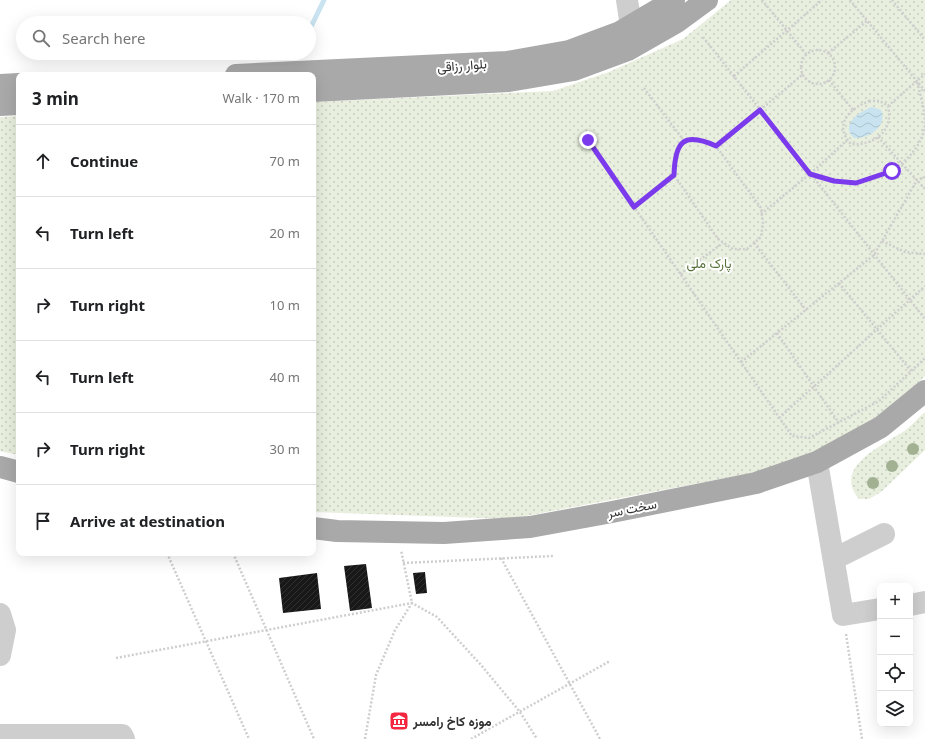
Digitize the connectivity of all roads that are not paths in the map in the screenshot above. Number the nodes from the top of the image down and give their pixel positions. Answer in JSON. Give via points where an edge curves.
{"nodes":[{"id":1,"x":627,"y":0,"type":"edge"},
{"id":2,"x":674,"y":0,"type":"edge"},
{"id":3,"x":706,"y":0,"type":"edge"},
{"id":4,"x":631,"y":26,"type":"junction"},
{"id":5,"x":299,"y":72,"type":"edge"},
{"id":6,"x":16,"y":84,"type":"edge"},
{"id":7,"x":0,"y":85,"type":"edge"},
{"id":8,"x":316,"y":91,"type":"edge"},
{"id":9,"x":16,"y":104,"type":"edge"},
{"id":10,"x":0,"y":105,"type":"edge"},
{"id":11,"x":925,"y":391,"type":"edge"},
{"id":12,"x":817,"y":462,"type":"junction"},
{"id":13,"x":0,"y":467,"type":"edge"},
{"id":14,"x":16,"y":471,"type":"edge"},
{"id":15,"x":316,"y":528,"type":"edge"},
{"id":16,"x":884,"y":534,"type":"dead end"},
{"id":17,"x":834,"y":559,"type":"junction"},
{"id":18,"x":925,"y":602,"type":"edge"},
{"id":19,"x":913,"y":604,"type":"edge"},
{"id":20,"x":877,"y":610,"type":"edge"},
{"id":21,"x":0,"y":614,"type":"edge"},
{"id":22,"x":0,"y":655,"type":"edge"},
{"id":23,"x":0,"y":734,"type":"edge"},
{"id":24,"x":124,"y":739,"type":"edge"}],
"edges":[{"from":1,"to":4,"type":"street"},
{"from":2,"to":4,"type":"main road","name":"بلوار رزاقی"},
{"from":3,"to":8,"type":"main road","name":"بلوار رزاقی","via":[[677,22],[628,50],[574,70],[509,81]]},
{"from":4,"to":5,"type":"main road","name":"بلوار رزاقی","via":[[569,51],[507,62]]},
{"from":6,"to":7,"type":"main road"},
{"from":9,"to":10,"type":"main road"},
{"from":11,"to":12,"type":"main road","name":"سخت سر","via":[[881,427]]},
{"from":12,"to":15,"type":"main road","name":"سخت سر","via":[[756,483],[530,527],[444,533]]},
{"from":12,"to":17,"type":"street"},
{"from":13,"to":14,"type":"main road"},
{"from":16,"to":17,"type":"street"},
{"from":17,"to":20,"type":"street","via":[[854,617]]},
{"from":18,"to":19,"type":"street"},
{"from":21,"to":22,"type":"street","via":[[5,630]]},
{"from":23,"to":24,"type":"street","via":[[122,735]]}]}
